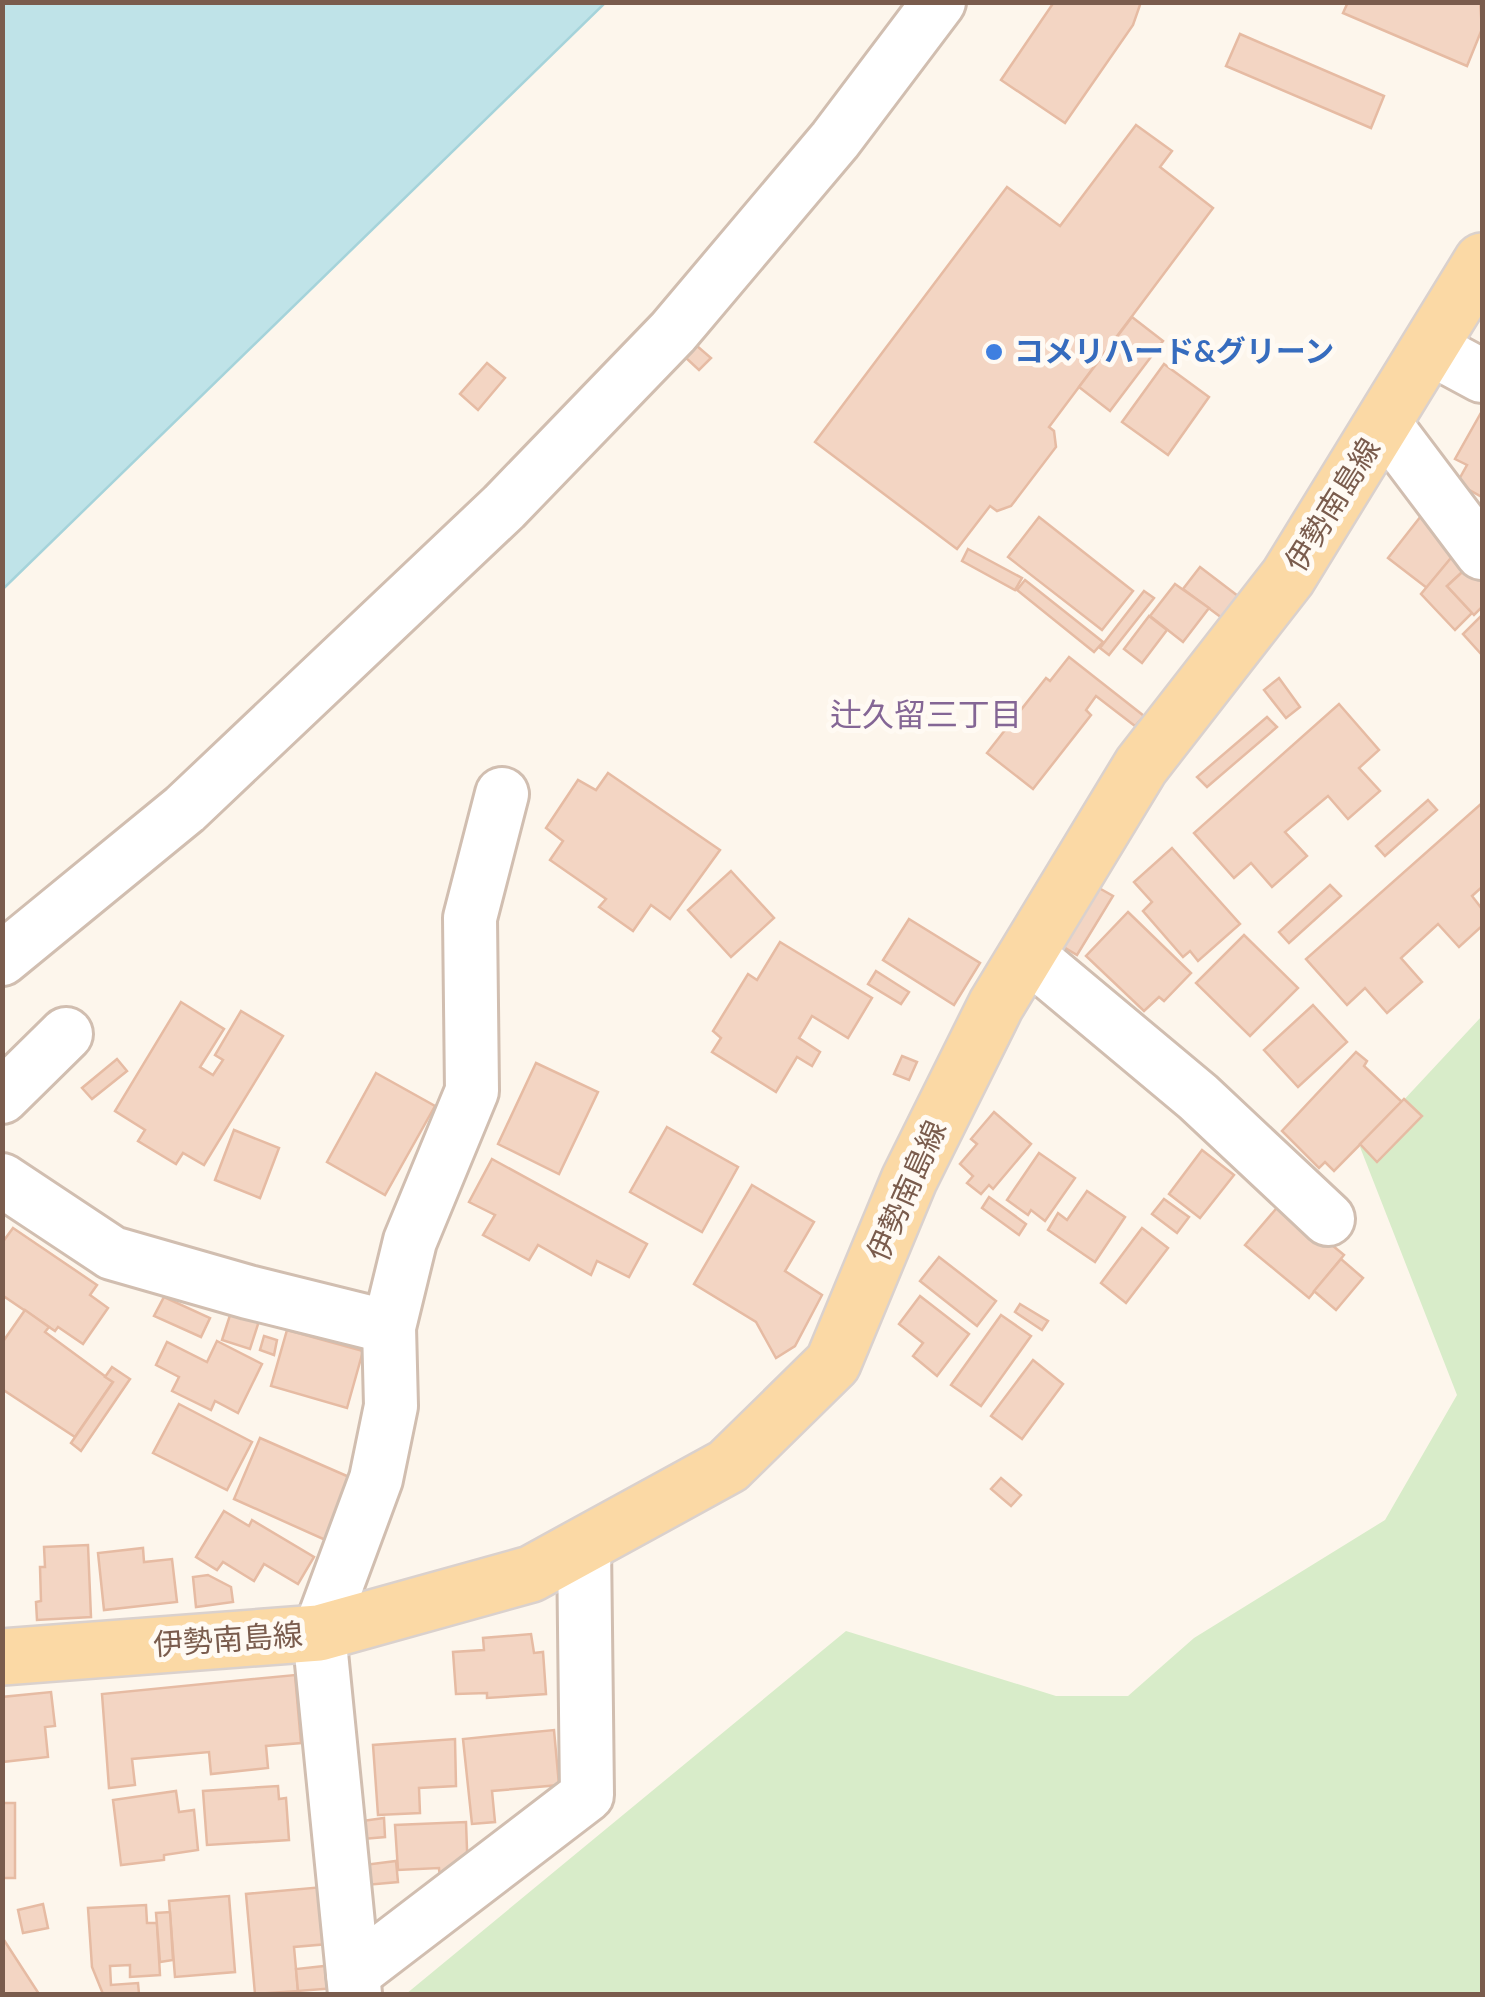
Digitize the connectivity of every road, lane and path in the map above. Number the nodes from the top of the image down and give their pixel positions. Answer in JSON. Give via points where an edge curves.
{"nodes":[{"id":1,"x":940,"y":2,"type":"edge"},
{"id":2,"x":1482,"y":261,"type":"edge"},
{"id":3,"x":1430,"y":348,"type":"junction"},
{"id":4,"x":1482,"y":376,"type":"edge"},
{"id":5,"x":1384,"y":423,"type":"junction"},
{"id":6,"x":1482,"y":553,"type":"edge"},
{"id":7,"x":502,"y":794,"type":"dead end"},
{"id":8,"x":1027,"y":954,"type":"junction"},
{"id":9,"x":2,"y":959,"type":"edge"},
{"id":10,"x":66,"y":1034,"type":"dead end"},
{"id":11,"x":2,"y":1098,"type":"edge"},
{"id":12,"x":2,"y":1180,"type":"edge"},
{"id":13,"x":1328,"y":1219,"type":"dead end"},
{"id":14,"x":390,"y":1326,"type":"junction"},
{"id":15,"x":584,"y":1545,"type":"junction"},
{"id":16,"x":320,"y":1633,"type":"junction"},
{"id":17,"x":2,"y":1657,"type":"edge"},
{"id":18,"x":354,"y":1984,"type":"edge"}],
"edges":[{"from":1,"to":9,"type":"street","via":[[836,140],[673,332],[504,507],[185,810]]},
{"from":2,"to":3,"type":"main road","name":"伊勢南島線"},
{"from":3,"to":4,"type":"street"},
{"from":3,"to":5,"type":"main road","name":"伊勢南島線"},
{"from":5,"to":6,"type":"street"},
{"from":5,"to":8,"type":"main road","name":"伊勢南島線","via":[[1288,577],[1141,766]]},
{"from":7,"to":14,"type":"street","via":[[470,918],[472,1091],[410,1241]]},
{"from":8,"to":13,"type":"street","via":[[1198,1097]]},
{"from":8,"to":15,"type":"main road","name":"伊勢南島線","via":[[909,1180],[833,1363],[728,1466]]},
{"from":10,"to":11,"type":"street"},
{"from":12,"to":14,"type":"street","via":[[112,1253]]},
{"from":14,"to":16,"type":"street","via":[[391,1406],[376,1479]]},
{"from":15,"to":16,"type":"main road","name":"伊勢南島線","via":[[531,1574]]},
{"from":15,"to":18,"type":"street","via":[[587,1794]]},
{"from":16,"to":17,"type":"main road","name":"伊勢南島線"},
{"from":16,"to":18,"type":"street"}]}
